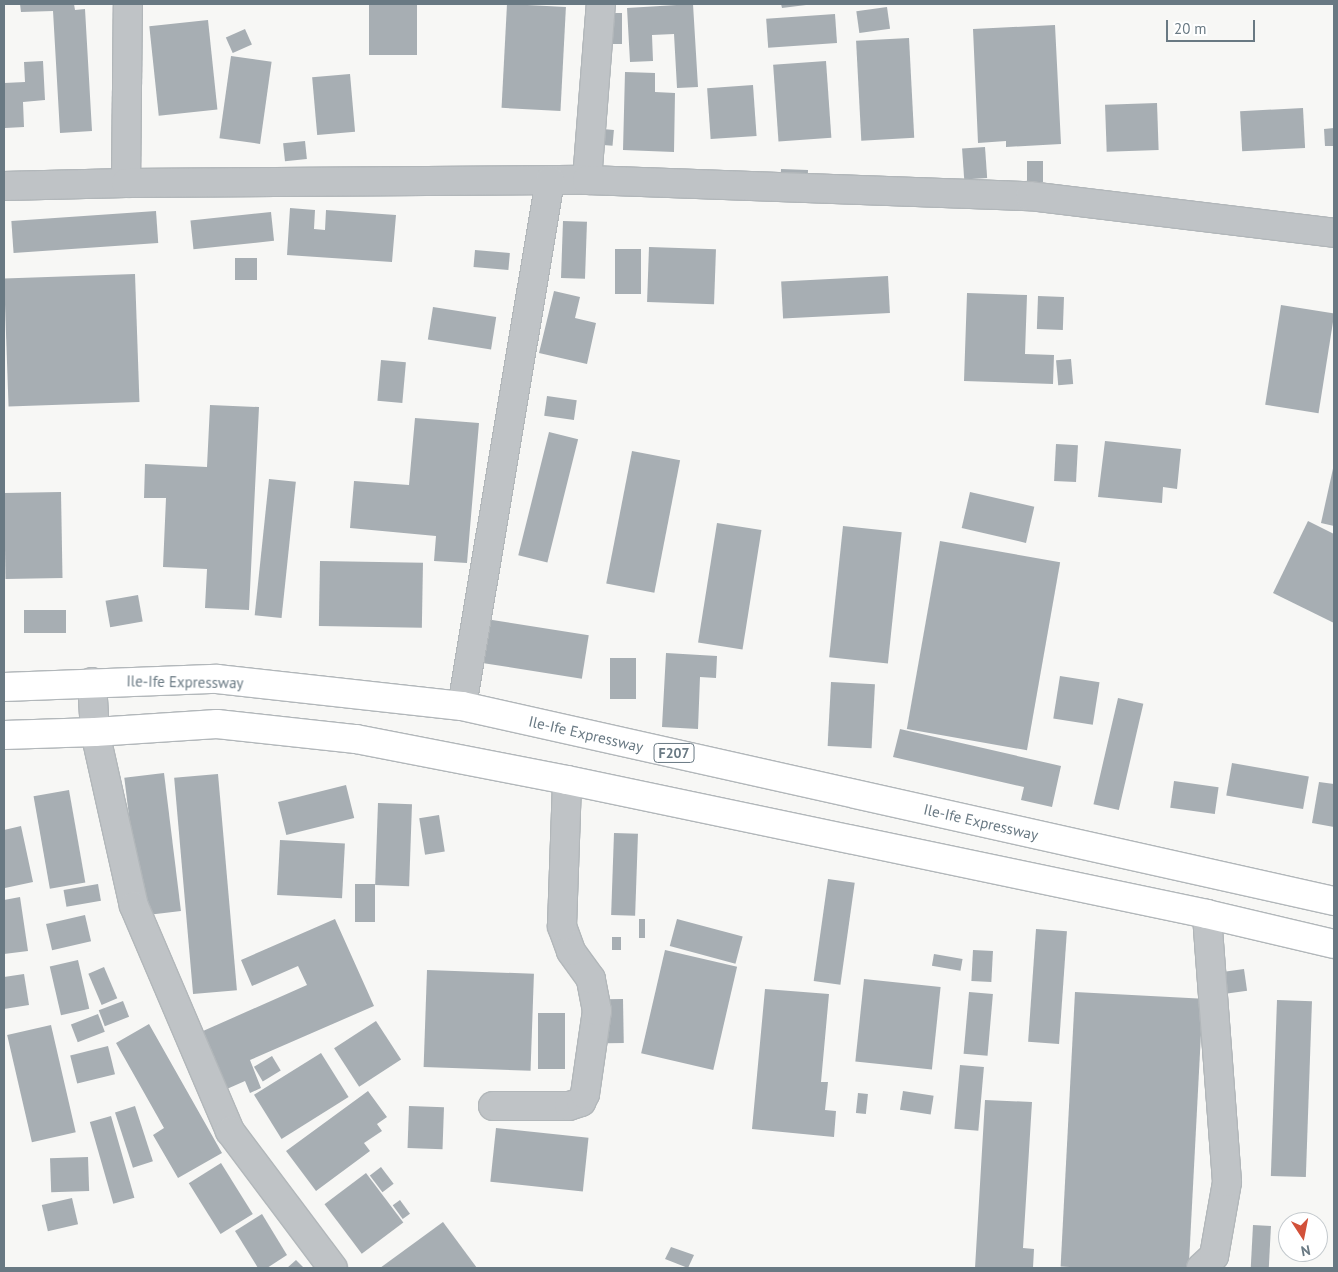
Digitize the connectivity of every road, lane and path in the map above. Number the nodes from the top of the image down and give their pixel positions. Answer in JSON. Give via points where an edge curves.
{"nodes":[{"id":1,"x":128,"y":4,"type":"edge"},
{"id":2,"x":601,"y":4,"type":"edge"},
{"id":3,"x":550,"y":180,"type":"junction"},
{"id":4,"x":587,"y":180,"type":"junction"},
{"id":5,"x":126,"y":183,"type":"junction"},
{"id":6,"x":4,"y":186,"type":"edge"},
{"id":7,"x":1334,"y":233,"type":"edge"},
{"id":8,"x":92,"y":682,"type":"junction"},
{"id":9,"x":4,"y":687,"type":"edge"},
{"id":10,"x":462,"y":706,"type":"junction"},
{"id":11,"x":95,"y":732,"type":"junction"},
{"id":12,"x":4,"y":735,"type":"edge"},
{"id":13,"x":567,"y":780,"type":"junction"},
{"id":14,"x":1334,"y":902,"type":"edge"},
{"id":15,"x":1206,"y":914,"type":"junction"},
{"id":16,"x":1334,"y":944,"type":"edge"},
{"id":17,"x":493,"y":1106,"type":"dead end"},
{"id":18,"x":333,"y":1268,"type":"edge"},
{"id":19,"x":1200,"y":1268,"type":"edge"}],
"edges":[{"from":1,"to":5,"type":"street"},
{"from":2,"to":4,"type":"street"},
{"from":3,"to":4,"type":"street"},
{"from":3,"to":5,"type":"street"},
{"from":3,"to":10,"type":"street"},
{"from":4,"to":7,"type":"street","via":[[1030,196]]},
{"from":5,"to":6,"type":"street"},
{"from":8,"to":9,"type":"main road","name":"Ile-Ife Expressway","number":"F207"},
{"from":8,"to":10,"type":"main road","name":"Ile-Ife Expressway","number":"F207","via":[[217,679]]},
{"from":8,"to":11,"type":"street"},
{"from":10,"to":14,"type":"main road","name":"Ile-Ife Expressway","number":"F207"},
{"from":11,"to":12,"type":"main road"},
{"from":11,"to":13,"type":"main road","via":[[217,724],[356,739]]},
{"from":11,"to":18,"type":"street","via":[[134,906],[230,1131]]},
{"from":13,"to":15,"type":"main road"},
{"from":13,"to":17,"type":"street","via":[[562,926],[571,951],[591,979],[597,1011],[585,1094],[581,1102],[569,1106]]},
{"from":15,"to":16,"type":"main road"},
{"from":15,"to":19,"type":"street","via":[[1226,1182],[1214,1256]]}]}
